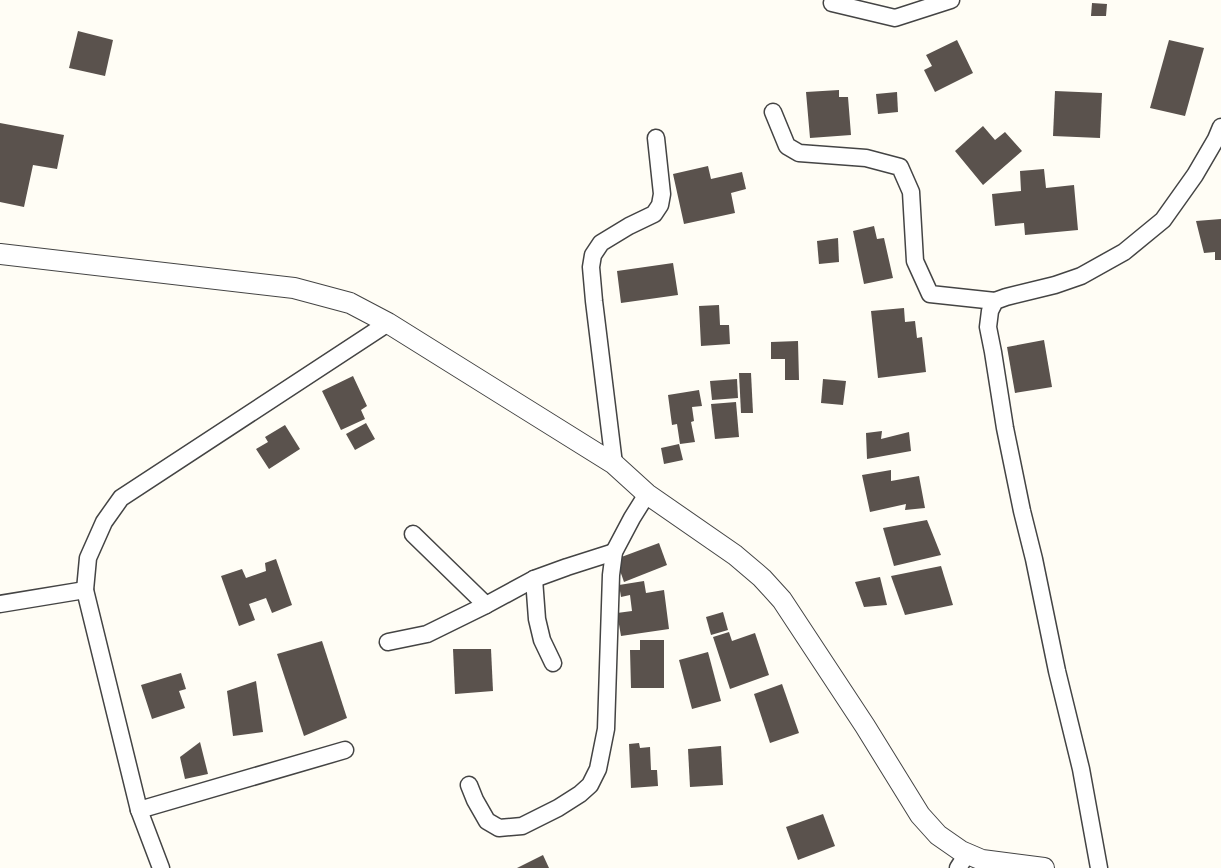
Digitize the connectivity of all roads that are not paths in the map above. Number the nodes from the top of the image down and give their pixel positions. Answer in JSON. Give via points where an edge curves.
{"nodes":[{"id":1,"x":951,"y":0,"type":"edge"},
{"id":2,"x":832,"y":3,"type":"dead end"},
{"id":3,"x":773,"y":112,"type":"dead end"},
{"id":4,"x":1221,"y":127,"type":"edge"},
{"id":5,"x":656,"y":138,"type":"dead end"},
{"id":6,"x":0,"y":254,"type":"edge"},
{"id":7,"x":995,"y":301,"type":"junction"},
{"id":8,"x":388,"y":324,"type":"junction"},
{"id":9,"x":614,"y":464,"type":"junction"},
{"id":10,"x":647,"y":494,"type":"junction"},
{"id":11,"x":413,"y":534,"type":"dead end"},
{"id":12,"x":614,"y":552,"type":"junction"},
{"id":13,"x":534,"y":579,"type":"junction"},
{"id":14,"x":86,"y":590,"type":"junction"},
{"id":15,"x":0,"y":604,"type":"edge"},
{"id":16,"x":486,"y":605,"type":"junction"},
{"id":17,"x":388,"y":642,"type":"dead end"},
{"id":18,"x":553,"y":663,"type":"dead end"},
{"id":19,"x":345,"y":750,"type":"dead end"},
{"id":20,"x":469,"y":785,"type":"dead end"},
{"id":21,"x":139,"y":810,"type":"junction"},
{"id":22,"x":963,"y":861,"type":"edge"},
{"id":23,"x":161,"y":868,"type":"edge"},
{"id":24,"x":1044,"y":868,"type":"edge"},
{"id":25,"x":1099,"y":868,"type":"edge"}],
"edges":[{"from":1,"to":2,"type":"street","via":[[895,18]]},
{"from":3,"to":7,"type":"street","via":[[787,146],[799,153],[866,158],[900,167],[911,192],[915,261],[930,294]]},
{"from":4,"to":7,"type":"street","via":[[1195,175],[1163,220],[1124,252],[1081,276]]},
{"from":5,"to":9,"type":"street","via":[[662,194],[660,205],[654,214],[601,243],[591,267]]},
{"from":6,"to":8,"type":"street","via":[[294,288],[350,303]]},
{"from":7,"to":25,"type":"street","via":[[988,327],[1005,428],[1081,770]]},
{"from":8,"to":9,"type":"street"},
{"from":8,"to":14,"type":"street","via":[[121,498],[104,522],[88,558]]},
{"from":9,"to":10,"type":"street"},
{"from":10,"to":12,"type":"street"},
{"from":10,"to":22,"type":"street","via":[[736,555],[782,600],[920,815],[938,835],[961,851]]},
{"from":11,"to":16,"type":"street"},
{"from":12,"to":13,"type":"street"},
{"from":12,"to":20,"type":"street","via":[[606,729],[598,769],[590,785],[558,808],[522,826],[498,828],[487,822]]},
{"from":13,"to":16,"type":"street"},
{"from":13,"to":18,"type":"street","via":[[537,619]]},
{"from":14,"to":15,"type":"street"},
{"from":14,"to":21,"type":"street"},
{"from":16,"to":17,"type":"street","via":[[427,634]]},
{"from":19,"to":21,"type":"street"},
{"from":21,"to":23,"type":"street"},
{"from":22,"to":24,"type":"street","via":[[982,860]]}]}
